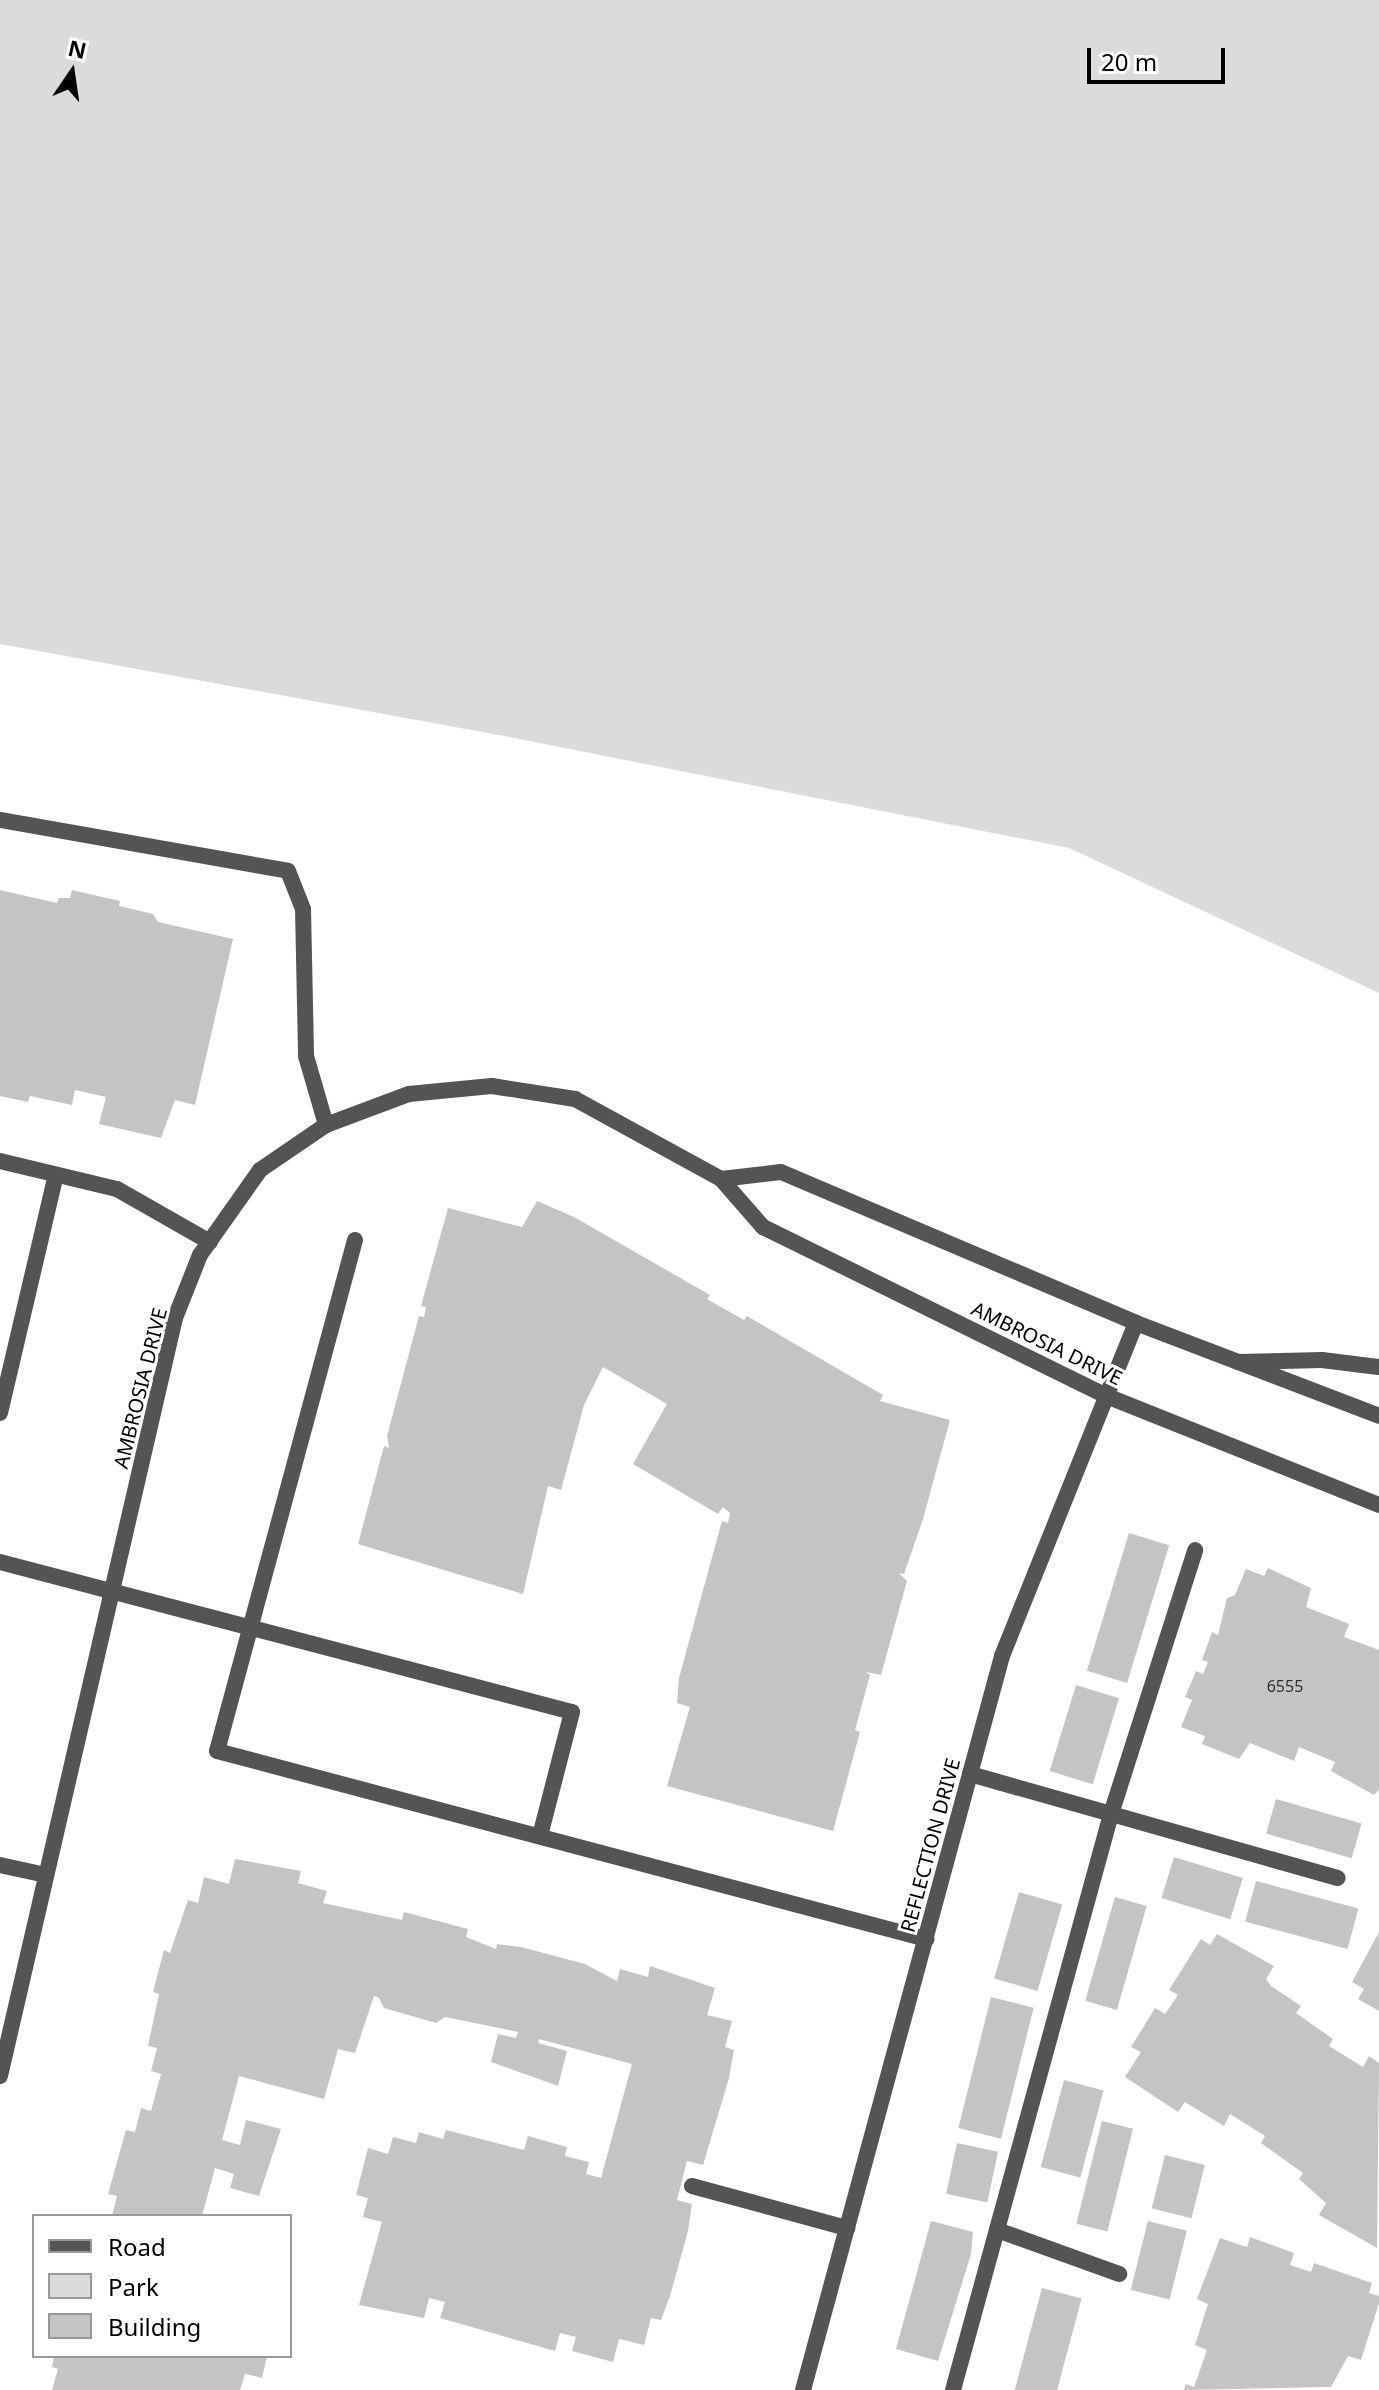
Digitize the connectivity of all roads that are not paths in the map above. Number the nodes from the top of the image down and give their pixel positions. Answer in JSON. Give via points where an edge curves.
{"nodes":[{"id":1,"x":0,"y":820,"type":"edge"},
{"id":2,"x":326,"y":1125,"type":"junction"},
{"id":3,"x":0,"y":1161,"type":"edge"},
{"id":4,"x":56,"y":1175,"type":"junction"},
{"id":5,"x":721,"y":1179,"type":"junction"},
{"id":6,"x":355,"y":1240,"type":"dead end"},
{"id":7,"x":210,"y":1242,"type":"junction"},
{"id":8,"x":1136,"y":1323,"type":"junction"},
{"id":9,"x":1236,"y":1362,"type":"junction"},
{"id":10,"x":1379,"y":1367,"type":"edge"},
{"id":11,"x":1104,"y":1395,"type":"junction"},
{"id":12,"x":0,"y":1413,"type":"edge"},
{"id":13,"x":1379,"y":1416,"type":"edge"},
{"id":14,"x":1379,"y":1505,"type":"edge"},
{"id":15,"x":1195,"y":1550,"type":"dead end"},
{"id":16,"x":0,"y":1562,"type":"edge"},
{"id":17,"x":112,"y":1590,"type":"junction"},
{"id":18,"x":249,"y":1625,"type":"junction"},
{"id":19,"x":970,"y":1774,"type":"junction"},
{"id":20,"x":1111,"y":1814,"type":"junction"},
{"id":21,"x":540,"y":1836,"type":"junction"},
{"id":22,"x":0,"y":1865,"type":"edge"},
{"id":23,"x":46,"y":1875,"type":"junction"},
{"id":24,"x":1338,"y":1878,"type":"dead end"},
{"id":25,"x":926,"y":1939,"type":"junction"},
{"id":26,"x":0,"y":2076,"type":"edge"},
{"id":27,"x":692,"y":2186,"type":"dead end"},
{"id":28,"x":847,"y":2228,"type":"junction"},
{"id":29,"x":997,"y":2230,"type":"junction"},
{"id":30,"x":1119,"y":2274,"type":"dead end"},
{"id":31,"x":803,"y":2390,"type":"edge"},
{"id":32,"x":953,"y":2390,"type":"edge"}],
"edges":[{"from":1,"to":2,"type":"street","via":[[288,871],[303,909],[306,1056]]},
{"from":2,"to":5,"type":"street","name":"AMBROSIA DRIVE","via":[[409,1094],[492,1086],[575,1099]]},
{"from":2,"to":7,"type":"street","name":"AMBROSIA DRIVE","via":[[260,1170]]},
{"from":3,"to":4,"type":"street"},
{"from":4,"to":7,"type":"street","via":[[117,1189]]},
{"from":4,"to":12,"type":"street"},
{"from":5,"to":8,"type":"street","via":[[781,1172]]},
{"from":5,"to":11,"type":"street","name":"AMBROSIA DRIVE","via":[[763,1227]]},
{"from":6,"to":18,"type":"street"},
{"from":7,"to":17,"type":"street","name":"AMBROSIA DRIVE","via":[[175,1318]]},
{"from":8,"to":9,"type":"street"},
{"from":8,"to":11,"type":"street","name":"REFLECTION DRIVE"},
{"from":9,"to":10,"type":"street","via":[[1322,1360]]},
{"from":9,"to":13,"type":"street"},
{"from":11,"to":14,"type":"street","name":"AMBROSIA DRIVE"},
{"from":11,"to":19,"type":"street","name":"REFLECTION DRIVE","via":[[1002,1656]]},
{"from":15,"to":20,"type":"street"},
{"from":16,"to":17,"type":"street"},
{"from":17,"to":18,"type":"street"},
{"from":17,"to":23,"type":"street","name":"AMBROSIA DRIVE"},
{"from":18,"to":21,"type":"street","via":[[572,1712]]},
{"from":18,"to":21,"type":"street","via":[[217,1751]]},
{"from":19,"to":20,"type":"street"},
{"from":19,"to":25,"type":"street","name":"REFLECTION DRIVE"},
{"from":20,"to":24,"type":"street"},
{"from":20,"to":29,"type":"street"},
{"from":21,"to":25,"type":"street"},
{"from":22,"to":23,"type":"street"},
{"from":23,"to":26,"type":"street","name":"AMBROSIA DRIVE"},
{"from":25,"to":28,"type":"street","name":"REFLECTION DRIVE"},
{"from":27,"to":28,"type":"street"},
{"from":28,"to":31,"type":"street","name":"REFLECTION DRIVE"},
{"from":29,"to":30,"type":"street"},
{"from":29,"to":32,"type":"street"}]}
